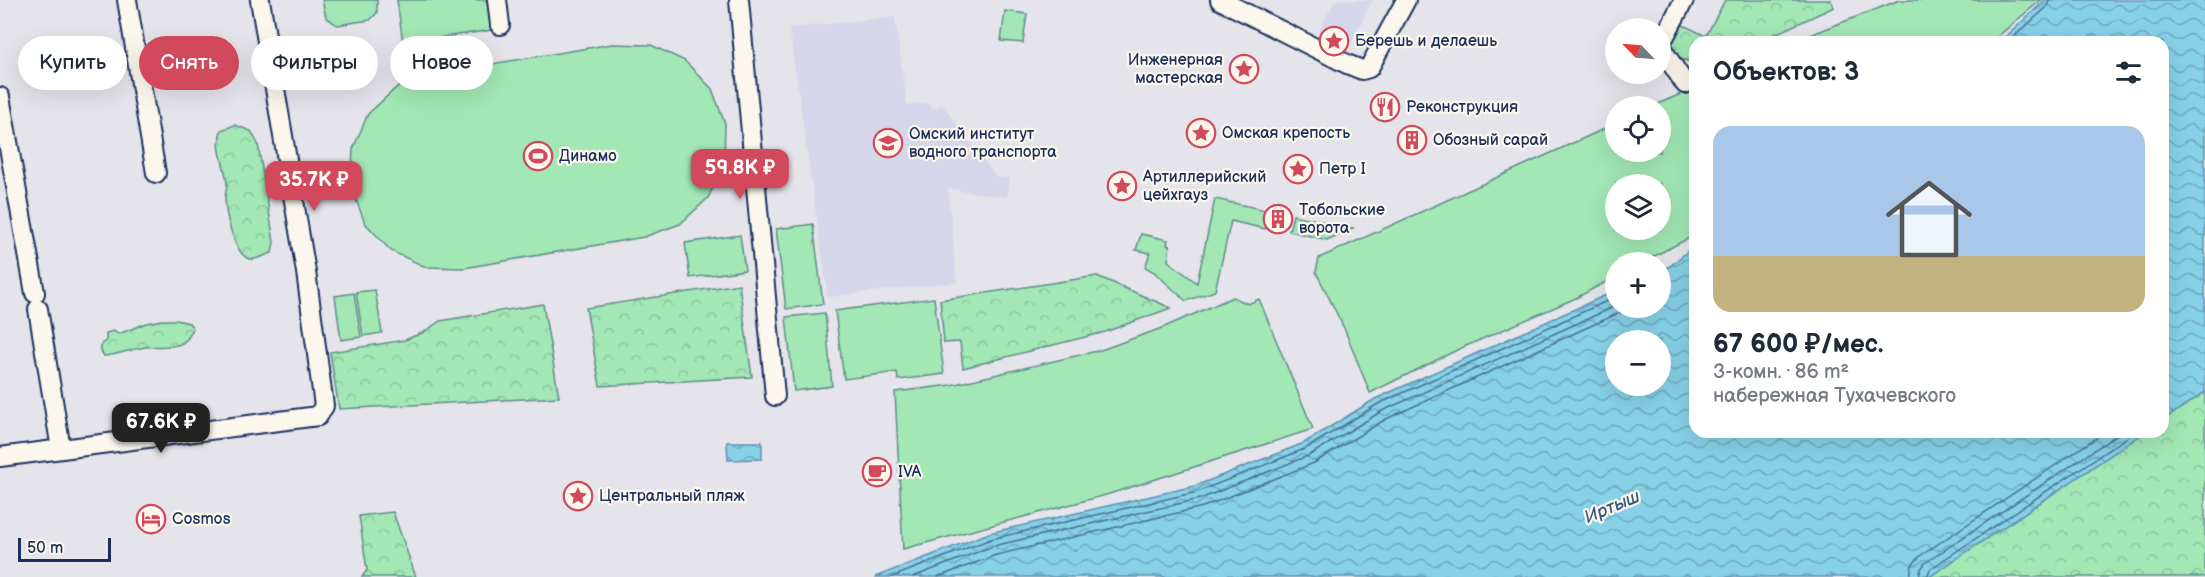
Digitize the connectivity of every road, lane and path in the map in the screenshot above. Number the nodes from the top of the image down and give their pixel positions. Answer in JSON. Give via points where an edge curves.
{"nodes":[{"id":1,"x":127,"y":0,"type":"edge"},
{"id":2,"x":260,"y":0,"type":"edge"},
{"id":3,"x":497,"y":0,"type":"edge"},
{"id":4,"x":739,"y":0,"type":"edge"},
{"id":5,"x":1220,"y":0,"type":"edge"},
{"id":6,"x":1406,"y":0,"type":"edge"},
{"id":7,"x":1684,"y":0,"type":"edge"},
{"id":8,"x":1671,"y":24,"type":"edge"},
{"id":9,"x":500,"y":25,"type":"dead end"},
{"id":10,"x":1671,"y":62,"type":"edge"},
{"id":11,"x":1685,"y":84,"type":"dead end"},
{"id":12,"x":0,"y":97,"type":"edge"},
{"id":13,"x":156,"y":173,"type":"dead end"},
{"id":14,"x":775,"y":396,"type":"dead end"},
{"id":15,"x":61,"y":449,"type":"junction"},
{"id":16,"x":0,"y":457,"type":"edge"}],
"edges":[{"from":1,"to":13,"type":"street"},
{"from":2,"to":15,"type":"street","via":[[324,406],[318,416]]},
{"from":3,"to":9,"type":"street"},
{"from":4,"to":14,"type":"street"},
{"from":5,"to":6,"type":"street","via":[[1362,70],[1368,68]]},
{"from":7,"to":8,"type":"street"},
{"from":10,"to":11,"type":"street"},
{"from":12,"to":15,"type":"street"},
{"from":15,"to":16,"type":"street"}]}
